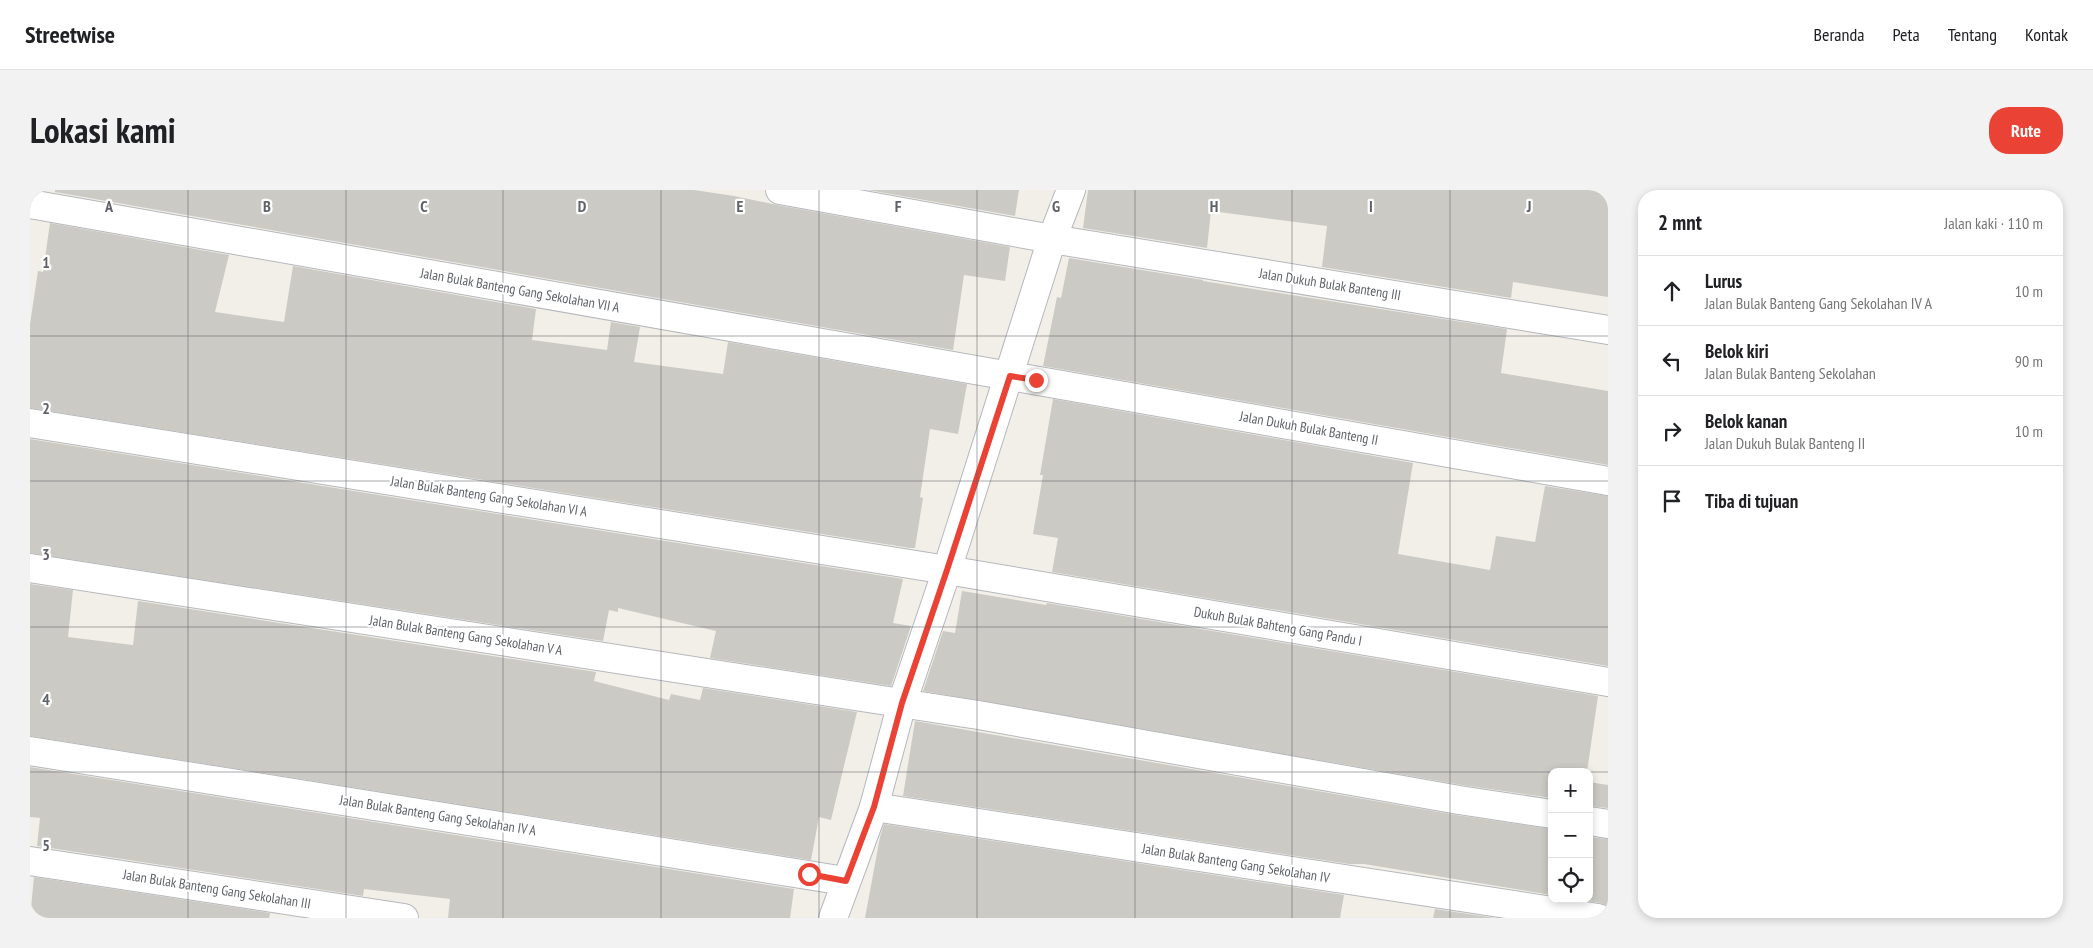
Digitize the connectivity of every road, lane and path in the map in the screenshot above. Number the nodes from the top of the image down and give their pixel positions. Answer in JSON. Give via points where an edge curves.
{"nodes":[{"id":1,"x":780,"y":190,"type":"edge"},
{"id":2,"x":1071,"y":190,"type":"edge"},
{"id":3,"x":30,"y":204,"type":"edge"},
{"id":4,"x":1052,"y":239,"type":"junction"},
{"id":5,"x":1608,"y":330,"type":"edge"},
{"id":6,"x":1010,"y":376,"type":"junction"},
{"id":7,"x":30,"y":423,"type":"edge"},
{"id":8,"x":1608,"y":481,"type":"edge"},
{"id":9,"x":30,"y":568,"type":"edge"},
{"id":10,"x":947,"y":570,"type":"junction"},
{"id":11,"x":1608,"y":682,"type":"edge"},
{"id":12,"x":902,"y":703,"type":"junction"},
{"id":13,"x":30,"y":751,"type":"edge"},
{"id":14,"x":874,"y":807,"type":"junction"},
{"id":15,"x":1548,"y":813,"type":"edge"},
{"id":16,"x":1593,"y":822,"type":"edge"},
{"id":17,"x":1608,"y":824,"type":"edge"},
{"id":18,"x":30,"y":860,"type":"edge"},
{"id":19,"x":846,"y":881,"type":"junction"},
{"id":20,"x":404,"y":918,"type":"edge"},
{"id":21,"x":833,"y":918,"type":"edge"},
{"id":22,"x":1598,"y":918,"type":"edge"}],
"edges":[{"from":1,"to":4,"type":"street","name":"Jalan Dukuh Bulak Banteng III"},
{"from":2,"to":4,"type":"street"},
{"from":3,"to":6,"type":"street","name":"Jalan Bulak Banteng Gang Sekolahan VII A"},
{"from":4,"to":5,"type":"street","name":"Jalan Dukuh Bulak Banteng III"},
{"from":4,"to":6,"type":"street"},
{"from":6,"to":8,"type":"street","name":"Jalan Dukuh Bulak Banteng II"},
{"from":6,"to":10,"type":"street"},
{"from":7,"to":10,"type":"street","name":"Jalan Bulak Banteng Gang Sekolahan VI A"},
{"from":9,"to":12,"type":"street","name":"Jalan Bulak Banteng Gang Sekolahan V A"},
{"from":10,"to":11,"type":"street","name":"Dukuh Bulak Bahteng Gang Pandu I"},
{"from":10,"to":12,"type":"street"},
{"from":12,"to":14,"type":"street"},
{"from":12,"to":15,"type":"street","name":"Jalan Bulak Banteng Gang Sekolahan V A"},
{"from":13,"to":19,"type":"street","name":"Jalan Bulak Banteng Gang Sekolahan IV A"},
{"from":14,"to":19,"type":"street"},
{"from":14,"to":22,"type":"street","name":"Jalan Bulak Banteng Gang Sekolahan IV"},
{"from":16,"to":17,"type":"street"},
{"from":18,"to":20,"type":"street","name":"Jalan Bulak Banteng Gang Sekolahan III"},
{"from":19,"to":21,"type":"street"}]}
